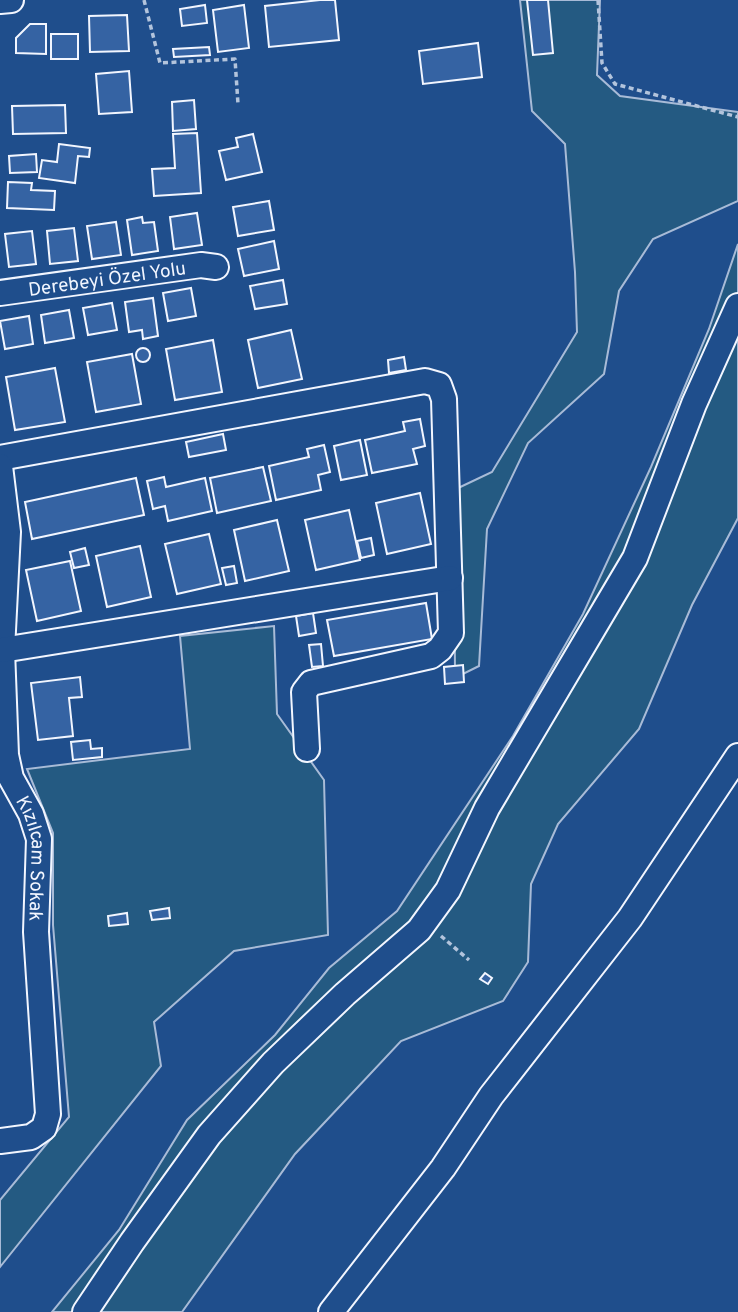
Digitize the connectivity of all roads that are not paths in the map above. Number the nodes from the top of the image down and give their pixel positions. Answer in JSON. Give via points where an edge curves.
{"nodes":[{"id":1,"x":11,"y":0,"type":"edge"},
{"id":2,"x":0,"y":1,"type":"edge"},
{"id":3,"x":216,"y":267,"type":"dead end"},
{"id":4,"x":0,"y":293,"type":"edge"},
{"id":5,"x":738,"y":306,"type":"edge"},
{"id":6,"x":0,"y":458,"type":"edge"},
{"id":7,"x":0,"y":466,"type":"edge"},
{"id":8,"x":450,"y":578,"type":"junction"},
{"id":9,"x":2,"y":650,"type":"junction"},
{"id":10,"x":307,"y":749,"type":"dead end"},
{"id":11,"x":738,"y":756,"type":"edge"},
{"id":12,"x":0,"y":1141,"type":"edge"},
{"id":13,"x":85,"y":1312,"type":"edge"},
{"id":14,"x":331,"y":1312,"type":"edge"}],
"edges":[{"from":1,"to":2,"type":"street"},
{"from":3,"to":4,"type":"street","name":"Derebeyi Özel Yolu","via":[[201,264]]},
{"from":5,"to":13,"type":"street","via":[[694,404],[635,558],[487,808],[448,890],[419,930],[273,1063],[209,1135]]},
{"from":6,"to":8,"type":"street","via":[[425,381],[439,385],[444,399]]},
{"from":7,"to":9,"type":"street","name":"Kızılcam Sokak","via":[[8,532]]},
{"from":8,"to":9,"type":"street"},
{"from":8,"to":10,"type":"street","via":[[451,633],[431,656],[311,683],[304,692]]},
{"from":9,"to":12,"type":"street","name":"Kızılcam Sokak","via":[[6,755],[11,778],[39,839],[36,932],[48,1114],[44,1128],[30,1137]]},
{"from":11,"to":14,"type":"street","via":[[630,918]]}]}
